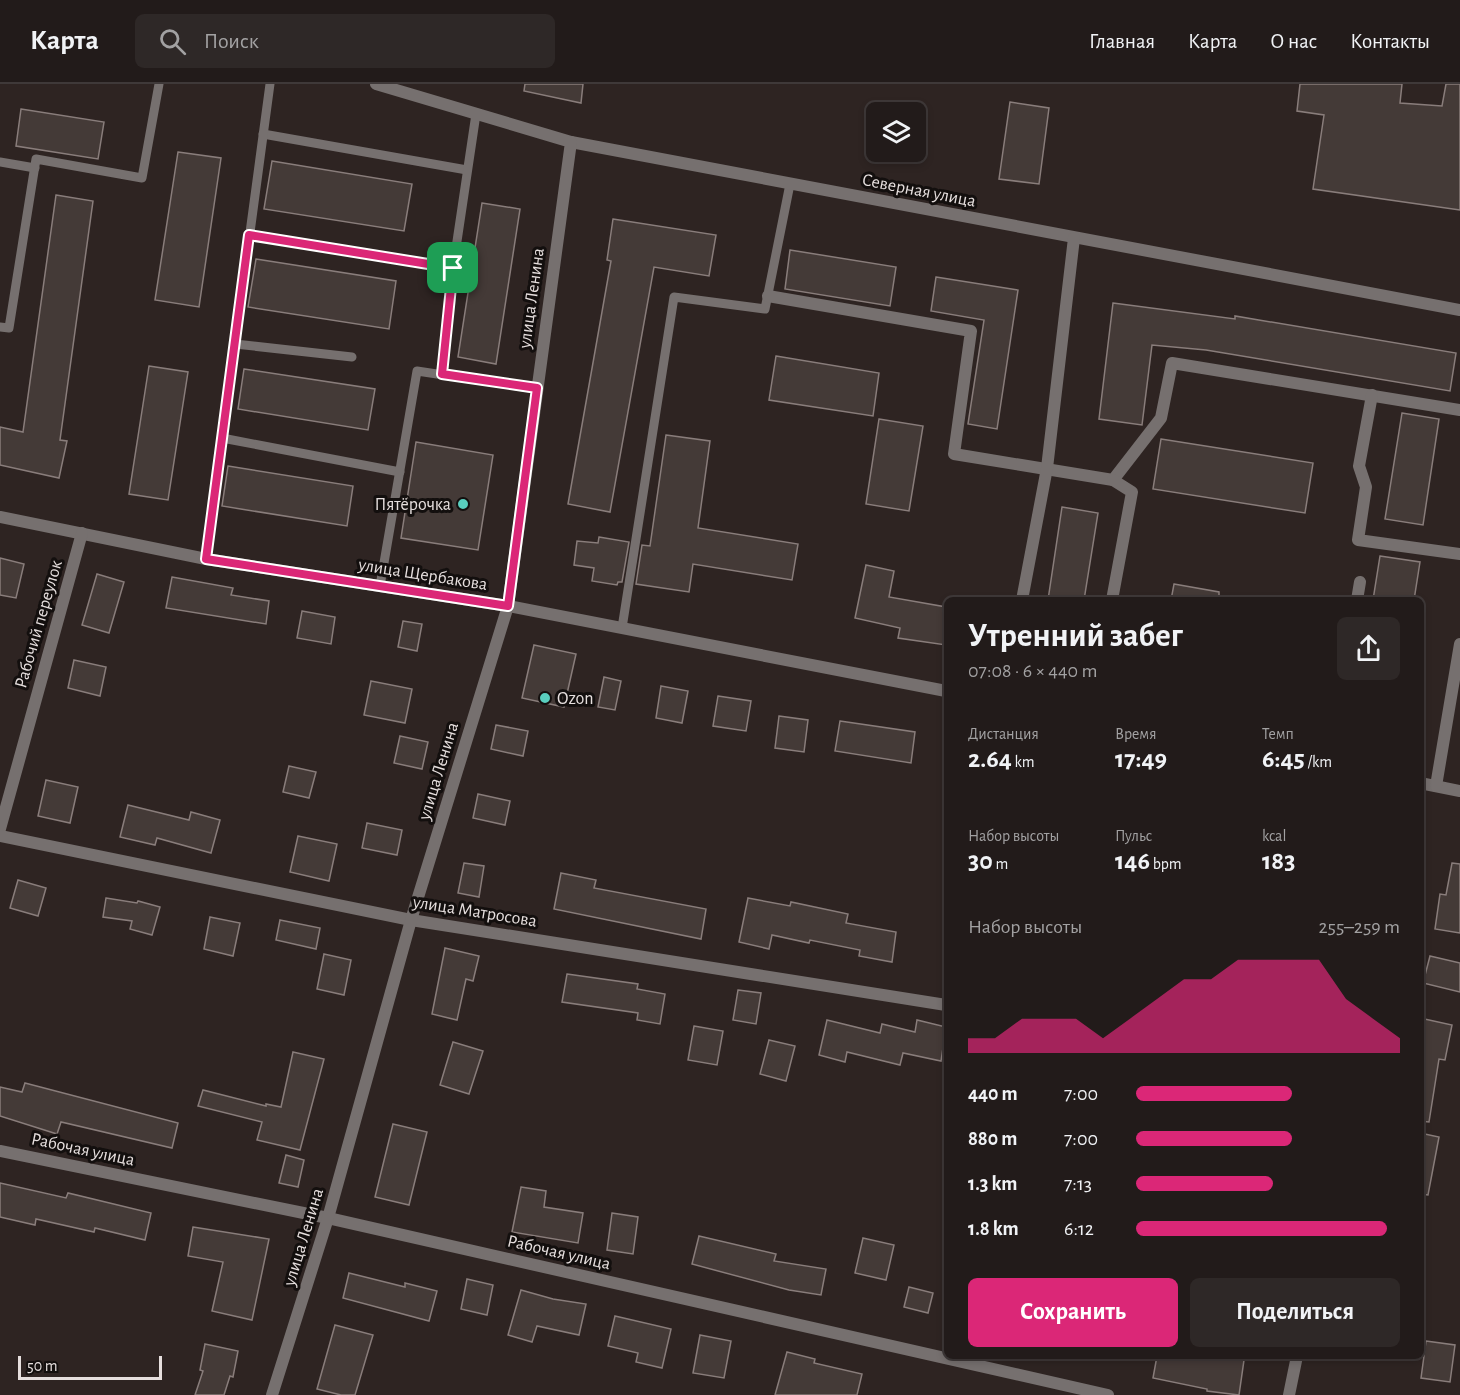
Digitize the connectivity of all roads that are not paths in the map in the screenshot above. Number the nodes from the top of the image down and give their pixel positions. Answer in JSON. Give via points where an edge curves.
{"nodes":[{"id":1,"x":159,"y":84,"type":"edge"},
{"id":2,"x":270,"y":84,"type":"edge"},
{"id":3,"x":376,"y":84,"type":"edge"},
{"id":4,"x":476,"y":114,"type":"junction"},
{"id":5,"x":263,"y":134,"type":"junction"},
{"id":6,"x":571,"y":142,"type":"junction"},
{"id":7,"x":0,"y":162,"type":"edge"},
{"id":8,"x":35,"y":168,"type":"junction"},
{"id":9,"x":467,"y":170,"type":"junction"},
{"id":10,"x":790,"y":184,"type":"junction"},
{"id":11,"x":249,"y":235,"type":"junction"},
{"id":12,"x":1074,"y":237,"type":"junction"},
{"id":13,"x":453,"y":268,"type":"junction"},
{"id":14,"x":768,"y":296,"type":"junction"},
{"id":15,"x":1460,"y":310,"type":"edge"},
{"id":16,"x":0,"y":327,"type":"edge"},
{"id":17,"x":235,"y":344,"type":"junction"},
{"id":18,"x":352,"y":357,"type":"dead end"},
{"id":19,"x":442,"y":374,"type":"junction"},
{"id":20,"x":537,"y":388,"type":"junction"},
{"id":21,"x":1372,"y":395,"type":"junction"},
{"id":22,"x":1460,"y":410,"type":"edge"},
{"id":23,"x":222,"y":438,"type":"junction"},
{"id":24,"x":1047,"y":468,"type":"junction"},
{"id":25,"x":400,"y":472,"type":"junction"},
{"id":26,"x":1113,"y":480,"type":"junction"},
{"id":27,"x":0,"y":517,"type":"edge"},
{"id":28,"x":82,"y":533,"type":"junction"},
{"id":29,"x":1460,"y":555,"type":"edge"},
{"id":30,"x":206,"y":559,"type":"junction"},
{"id":31,"x":1360,"y":582,"type":"dead end"},
{"id":32,"x":380,"y":586,"type":"junction"},
{"id":33,"x":1023,"y":597,"type":"edge"},
{"id":34,"x":1113,"y":597,"type":"edge"},
{"id":35,"x":1358,"y":597,"type":"edge"},
{"id":36,"x":508,"y":606,"type":"junction"},
{"id":37,"x":622,"y":628,"type":"junction"},
{"id":38,"x":1460,"y":644,"type":"edge"},
{"id":39,"x":944,"y":691,"type":"edge"},
{"id":40,"x":1424,"y":784,"type":"edge"},
{"id":41,"x":1436,"y":786,"type":"junction"},
{"id":42,"x":1460,"y":791,"type":"edge"},
{"id":43,"x":0,"y":829,"type":"edge"},
{"id":44,"x":0,"y":836,"type":"edge"},
{"id":45,"x":411,"y":920,"type":"junction"},
{"id":46,"x":944,"y":1005,"type":"edge"},
{"id":47,"x":0,"y":1151,"type":"edge"},
{"id":48,"x":328,"y":1218,"type":"junction"},
{"id":49,"x":944,"y":1358,"type":"edge"},
{"id":50,"x":949,"y":1359,"type":"edge"},
{"id":51,"x":1296,"y":1359,"type":"edge"},
{"id":52,"x":272,"y":1395,"type":"edge"},
{"id":53,"x":1108,"y":1395,"type":"edge"},
{"id":54,"x":1289,"y":1395,"type":"edge"}],
"edges":[{"from":1,"to":8,"type":"lane","via":[[142,178],[36,159]]},
{"from":2,"to":5,"type":"lane"},
{"from":3,"to":4,"type":"street","name":"Северная улица"},
{"from":4,"to":6,"type":"street","name":"Северная улица"},
{"from":4,"to":9,"type":"lane"},
{"from":5,"to":9,"type":"lane"},
{"from":5,"to":11,"type":"lane"},
{"from":6,"to":10,"type":"street","name":"Северная улица"},
{"from":6,"to":20,"type":"street","name":"улица Ленина"},
{"from":7,"to":8,"type":"lane"},
{"from":8,"to":16,"type":"lane","via":[[9,328]]},
{"from":9,"to":13,"type":"lane"},
{"from":10,"to":12,"type":"street","name":"Северная улица"},
{"from":10,"to":14,"type":"lane"},
{"from":11,"to":13,"type":"lane"},
{"from":11,"to":17,"type":"lane"},
{"from":12,"to":15,"type":"street","name":"Северная улица"},
{"from":12,"to":24,"type":"street"},
{"from":13,"to":19,"type":"lane"},
{"from":14,"to":24,"type":"street","via":[[971,331],[954,454]]},
{"from":14,"to":37,"type":"lane","via":[[765,309],[674,297]]},
{"from":17,"to":18,"type":"lane"},
{"from":17,"to":23,"type":"lane"},
{"from":19,"to":20,"type":"lane"},
{"from":19,"to":25,"type":"lane","via":[[417,370]]},
{"from":20,"to":36,"type":"street","name":"улица Ленина"},
{"from":21,"to":22,"type":"street"},
{"from":21,"to":26,"type":"street","via":[[1172,363],[1161,418]]},
{"from":21,"to":29,"type":"street","via":[[1359,466],[1366,487],[1358,540]]},
{"from":23,"to":25,"type":"lane"},
{"from":23,"to":30,"type":"lane"},
{"from":24,"to":26,"type":"street"},
{"from":24,"to":33,"type":"street"},
{"from":25,"to":32,"type":"lane"},
{"from":26,"to":34,"type":"street","via":[[1132,492]]},
{"from":27,"to":28,"type":"street","name":"улица Щербакова"},
{"from":28,"to":30,"type":"street","name":"улица Щербакова"},
{"from":28,"to":43,"type":"street","name":"Рабочий переулок"},
{"from":30,"to":32,"type":"street","name":"улица Щербакова"},
{"from":31,"to":35,"type":"street"},
{"from":32,"to":36,"type":"street","name":"улица Щербакова"},
{"from":36,"to":37,"type":"street","name":"улица Щербакова"},
{"from":36,"to":45,"type":"street","name":"улица Ленина"},
{"from":37,"to":39,"type":"street","name":"улица Щербакова"},
{"from":38,"to":41,"type":"street"},
{"from":40,"to":41,"type":"street"},
{"from":41,"to":42,"type":"street"},
{"from":44,"to":45,"type":"street","name":"улица Матросова"},
{"from":45,"to":46,"type":"street","name":"улица Матросова"},
{"from":45,"to":48,"type":"street","name":"улица Ленина"},
{"from":47,"to":48,"type":"street","name":"Рабочая улица"},
{"from":48,"to":49,"type":"street","name":"Рабочая улица"},
{"from":48,"to":52,"type":"street","name":"улица Ленина"},
{"from":50,"to":53,"type":"street","name":"Рабочая улица"},
{"from":51,"to":54,"type":"street"}]}
